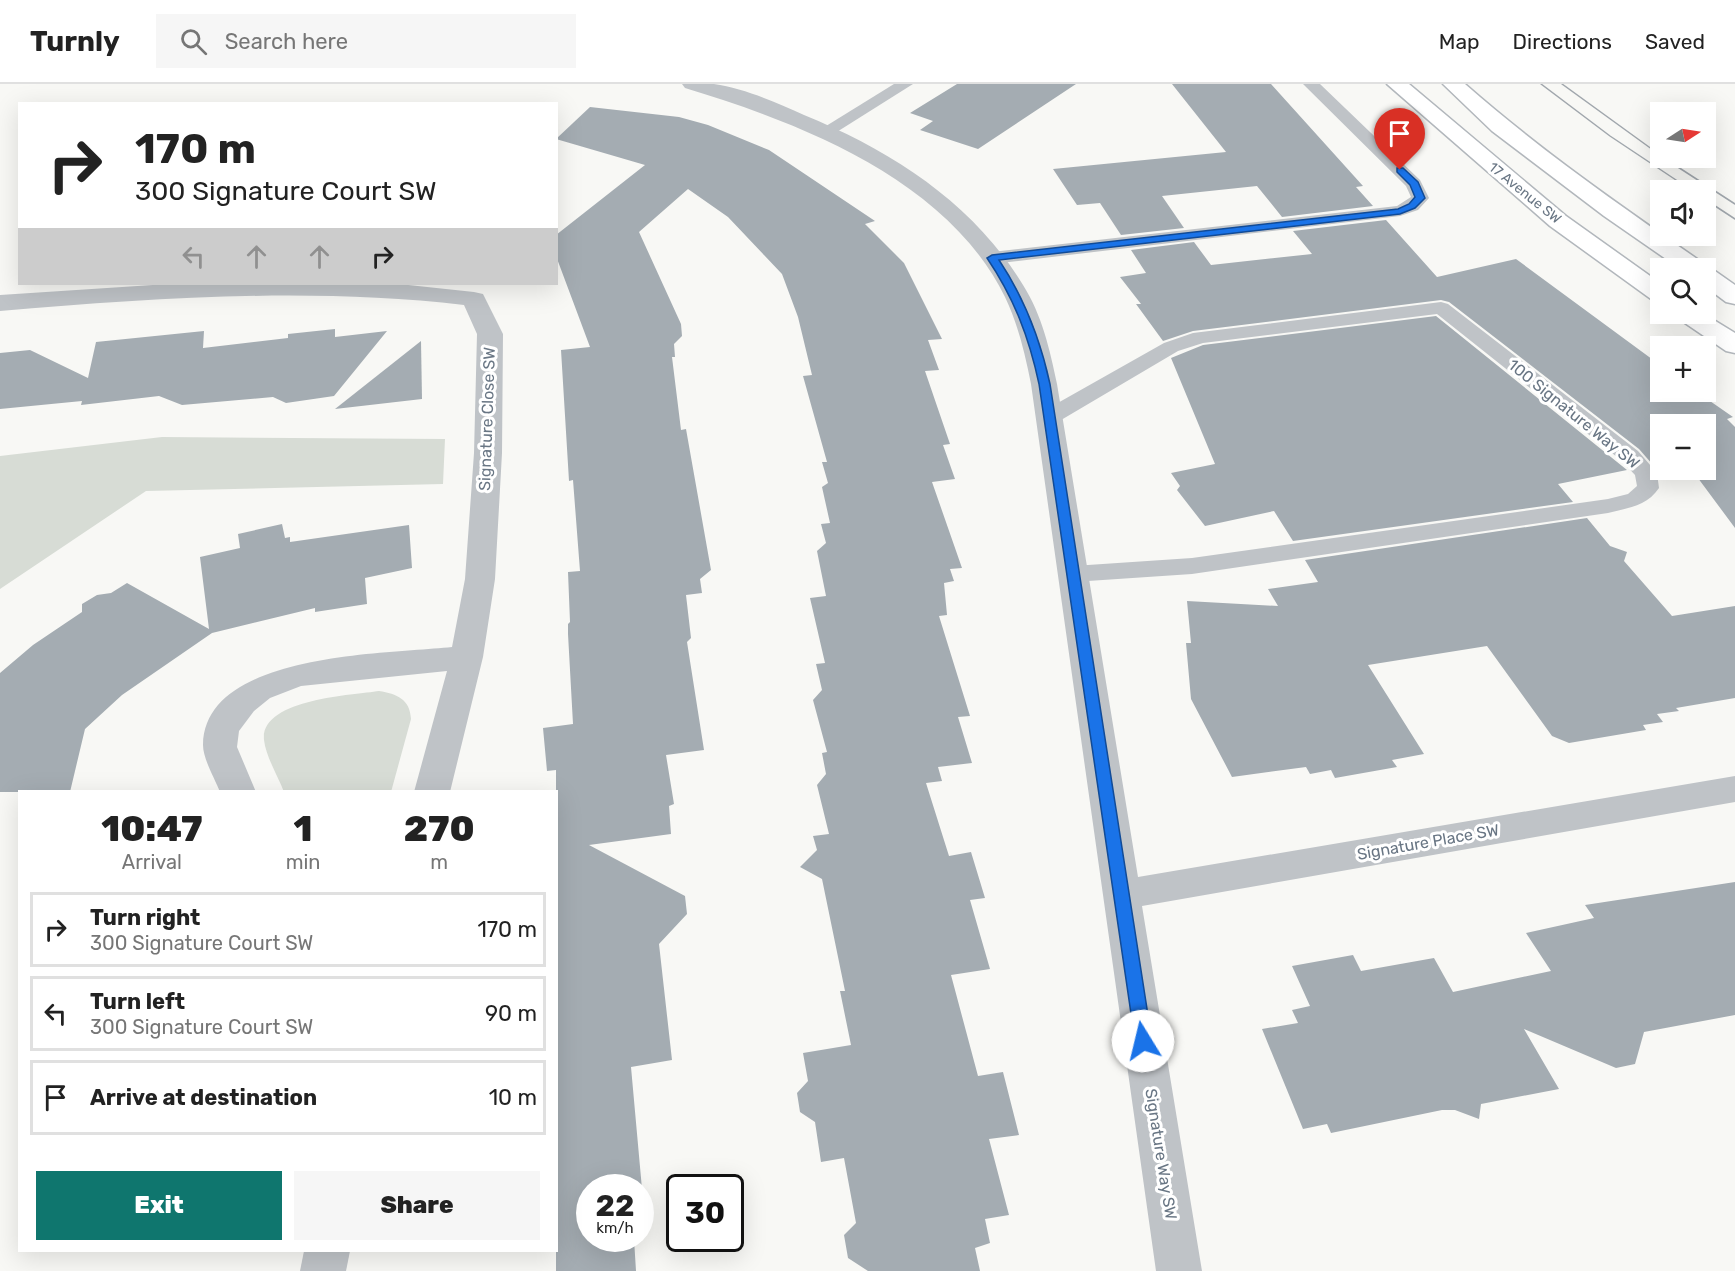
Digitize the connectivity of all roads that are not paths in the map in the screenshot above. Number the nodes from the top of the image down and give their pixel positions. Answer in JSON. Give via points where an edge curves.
{"nodes":[{"id":1,"x":692,"y":84,"type":"edge"},
{"id":2,"x":905,"y":84,"type":"edge"},
{"id":3,"x":1311,"y":84,"type":"edge"},
{"id":4,"x":1397,"y":84,"type":"edge"},
{"id":5,"x":1453,"y":84,"type":"edge"},
{"id":6,"x":826,"y":131,"type":"junction"},
{"id":7,"x":992,"y":258,"type":"junction"},
{"id":8,"x":1680,"y":258,"type":"edge"},
{"id":9,"x":1716,"y":283,"type":"edge"},
{"id":10,"x":1650,"y":287,"type":"edge"},
{"id":11,"x":1735,"y":297,"type":"edge"},
{"id":12,"x":0,"y":303,"type":"edge"},
{"id":13,"x":1703,"y":324,"type":"edge"},
{"id":14,"x":1735,"y":345,"type":"edge"},
{"id":15,"x":1048,"y":418,"type":"junction"},
{"id":16,"x":1073,"y":574,"type":"junction"},
{"id":17,"x":467,"y":657,"type":"junction"},
{"id":18,"x":1735,"y":789,"type":"edge"},
{"id":19,"x":237,"y":790,"type":"edge"},
{"id":20,"x":433,"y":790,"type":"edge"},
{"id":21,"x":1121,"y":895,"type":"junction"},
{"id":22,"x":327,"y":1252,"type":"edge"},
{"id":23,"x":323,"y":1271,"type":"edge"},
{"id":24,"x":1179,"y":1271,"type":"edge"}],
"edges":[{"from":1,"to":6,"type":"street","name":"Signature Way SW"},
{"from":2,"to":6,"type":"lane"},
{"from":3,"to":7,"type":"lane","via":[[1414,184],[1420,198],[1412,206],[1400,211]]},
{"from":4,"to":10,"type":"main road","name":"17 Avenue SW","via":[[1558,221]]},
{"from":5,"to":8,"type":"main road","via":[[1500,126]]},
{"from":6,"to":7,"type":"street","name":"Signature Way SW","via":[[917,184],[970,231]]},
{"from":7,"to":15,"type":"street","name":"Signature Way SW","via":[[1026,317],[1037,349]]},
{"from":9,"to":11,"type":"main road"},
{"from":12,"to":17,"type":"street","name":"Signature Close SW","via":[[260,289],[417,290],[474,299],[490,334],[488,453],[480,579]]},
{"from":13,"to":14,"type":"main road"},
{"from":15,"to":16,"type":"street","name":"Signature Way SW"},
{"from":15,"to":16,"type":"lane","name":"100 Signature Way SW","via":[[1171,347],[1200,337],[1441,308],[1630,456],[1646,474],[1648,488],[1636,499],[1608,506],[1192,566]]},
{"from":16,"to":21,"type":"street","name":"Signature Way SW"},
{"from":17,"to":19,"type":"street","via":[[297,675],[258,690],[229,716],[222,731],[220,747]]},
{"from":17,"to":20,"type":"street","name":"Signature Close SW"},
{"from":18,"to":21,"type":"street","name":"Signature Place SW"},
{"from":21,"to":24,"type":"street","name":"Signature Way SW"},
{"from":22,"to":23,"type":"street"}]}
